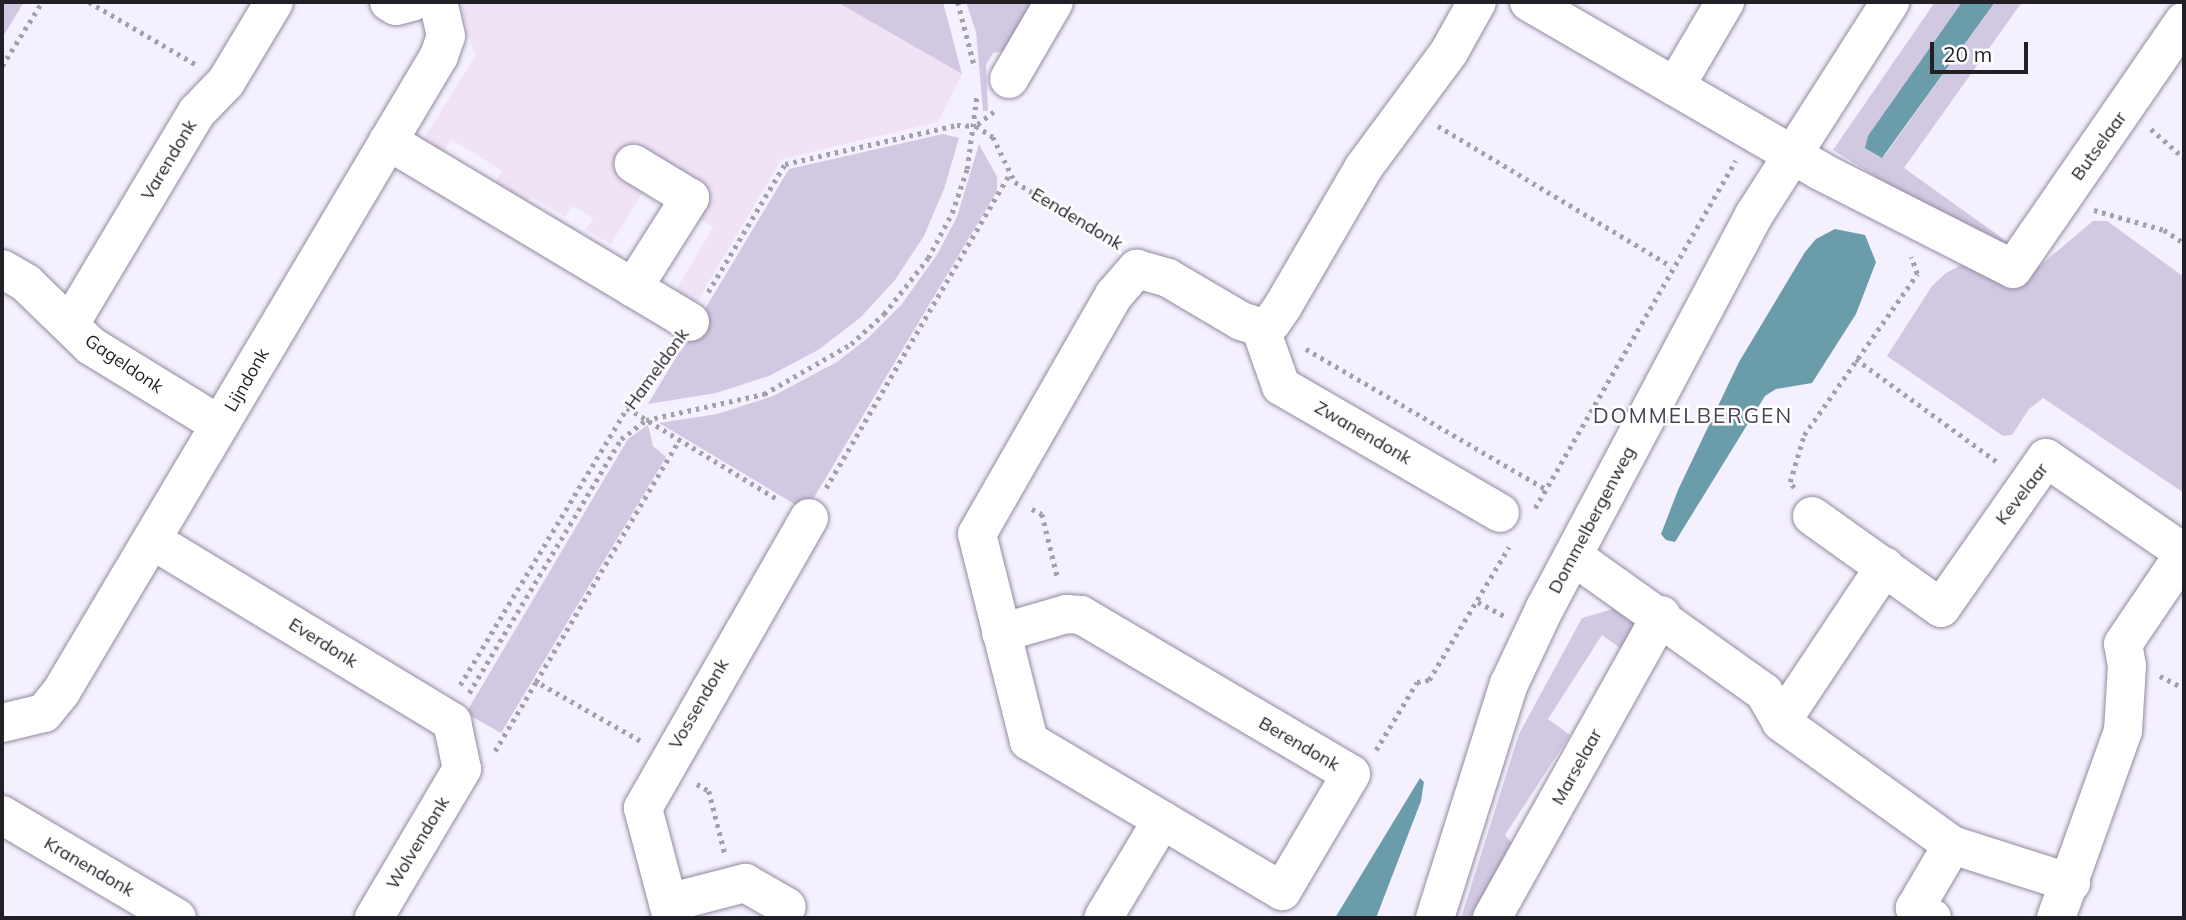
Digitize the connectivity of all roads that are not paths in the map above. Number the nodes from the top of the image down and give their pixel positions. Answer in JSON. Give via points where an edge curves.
{"nodes":[{"id":1,"x":274,"y":2,"type":"edge"},
{"id":2,"x":389,"y":2,"type":"edge"},
{"id":3,"x":412,"y":2,"type":"edge"},
{"id":4,"x":438,"y":2,"type":"edge"},
{"id":5,"x":1054,"y":2,"type":"edge"},
{"id":6,"x":1477,"y":2,"type":"edge"},
{"id":7,"x":1529,"y":2,"type":"edge"},
{"id":8,"x":1725,"y":2,"type":"edge"},
{"id":9,"x":1890,"y":2,"type":"edge"},
{"id":10,"x":2184,"y":21,"type":"edge"},
{"id":11,"x":987,"y":80,"type":"road end"},
{"id":12,"x":1675,"y":87,"type":"junction"},
{"id":13,"x":388,"y":141,"type":"junction"},
{"id":14,"x":1791,"y":153,"type":"junction"},
{"id":15,"x":634,"y":164,"type":"dead end"},
{"id":16,"x":2,"y":269,"type":"edge"},
{"id":17,"x":633,"y":288,"type":"junction"},
{"id":18,"x":690,"y":322,"type":"road end"},
{"id":19,"x":70,"y":324,"type":"junction"},
{"id":20,"x":1266,"y":324,"type":"junction"},
{"id":21,"x":220,"y":425,"type":"junction"},
{"id":22,"x":1812,"y":516,"type":"road end"},
{"id":23,"x":809,"y":518,"type":"road end"},
{"id":24,"x":1512,"y":519,"type":"road end"},
{"id":25,"x":152,"y":540,"type":"junction"},
{"id":26,"x":2184,"y":554,"type":"edge"},
{"id":27,"x":1573,"y":556,"type":"junction"},
{"id":28,"x":1885,"y":566,"type":"junction"},
{"id":29,"x":1661,"y":615,"type":"junction"},
{"id":30,"x":1001,"y":633,"type":"junction"},
{"id":31,"x":1781,"y":722,"type":"junction"},
{"id":32,"x":2,"y":723,"type":"edge"},
{"id":33,"x":462,"y":769,"type":"joint"},
{"id":34,"x":2,"y":815,"type":"edge"},
{"id":35,"x":1162,"y":820,"type":"junction"},
{"id":36,"x":1952,"y":845,"type":"junction"},
{"id":37,"x":2071,"y":883,"type":"junction"},
{"id":38,"x":787,"y":907,"type":"dead end"},
{"id":39,"x":670,"y":910,"type":"edge"},
{"id":40,"x":177,"y":918,"type":"edge"},
{"id":41,"x":374,"y":918,"type":"edge"},
{"id":42,"x":1103,"y":918,"type":"edge"},
{"id":43,"x":1435,"y":918,"type":"edge"},
{"id":44,"x":1492,"y":918,"type":"edge"},
{"id":45,"x":1932,"y":918,"type":"edge"},
{"id":46,"x":2056,"y":918,"type":"edge"}],
"edges":[{"from":1,"to":19,"type":"street","name":"Varendonk","via":[[226,82],[197,112]]},
{"from":2,"to":3,"type":"street","via":[[396,6]]},
{"from":4,"to":13,"type":"street","name":"Lijndonk","via":[[446,36],[439,56]]},
{"from":5,"to":11,"type":"street"},
{"from":6,"to":20,"type":"street","via":[[1449,52],[1364,167]]},
{"from":7,"to":12,"type":"street"},
{"from":8,"to":12,"type":"street"},
{"from":9,"to":14,"type":"street","name":"Dommelbergenweg"},
{"from":10,"to":14,"type":"street","name":"Butselaar","via":[[2012,269]]},
{"from":12,"to":14,"type":"street"},
{"from":13,"to":17,"type":"street","name":"Hameldonk"},
{"from":13,"to":21,"type":"street","name":"Lijndonk"},
{"from":14,"to":27,"type":"street","name":"Dommelbergenweg"},
{"from":15,"to":17,"type":"street","via":[[690,198]]},
{"from":16,"to":19,"type":"street","name":"Gageldonk","via":[[26,283]]},
{"from":17,"to":18,"type":"street","name":"Hameldonk"},
{"from":19,"to":21,"type":"street","name":"Gageldonk","via":[[91,346]]},
{"from":20,"to":24,"type":"street","name":"Zwanendonk","via":[[1281,386]]},
{"from":20,"to":30,"type":"street","name":"Berendonk","via":[[1241,321],[1168,278],[1137,269],[1114,295],[977,534]]},
{"from":21,"to":25,"type":"street","name":"Lijndonk"},
{"from":22,"to":28,"type":"street","name":"Kevelaar"},
{"from":23,"to":39,"type":"street","name":"Vossendonk","via":[[643,808]]},
{"from":25,"to":32,"type":"street","name":"Lijndonk","via":[[44,713]]},
{"from":25,"to":33,"type":"street","name":"Everdonk","via":[[447,719]]},
{"from":26,"to":28,"type":"street","name":"Kevelaar","via":[[2046,458],[1941,608]]},
{"from":26,"to":37,"type":"street","name":"Kevelaar","via":[[2123,644],[2127,666],[2123,731]]},
{"from":27,"to":29,"type":"street"},
{"from":27,"to":43,"type":"street","name":"Dommelbergenweg","via":[[1509,684]]},
{"from":28,"to":31,"type":"street"},
{"from":29,"to":31,"type":"street","via":[[1764,692]]},
{"from":29,"to":44,"type":"street","name":"Marselaar"},
{"from":30,"to":35,"type":"street","name":"Berendonk","via":[[1029,741]]},
{"from":30,"to":35,"type":"street","name":"Berendonk","via":[[1066,614],[1081,615],[1351,774],[1282,891]]},
{"from":31,"to":36,"type":"street"},
{"from":33,"to":41,"type":"street","name":"Wolvendonk"},
{"from":34,"to":40,"type":"street","name":"Kranendonk"},
{"from":35,"to":42,"type":"street"},
{"from":36,"to":37,"type":"street"},
{"from":36,"to":45,"type":"street","via":[[1915,908]]},
{"from":37,"to":46,"type":"street","name":"Kevelaar"},
{"from":38,"to":39,"type":"street","name":"Vossendonk","via":[[745,883]]}]}
